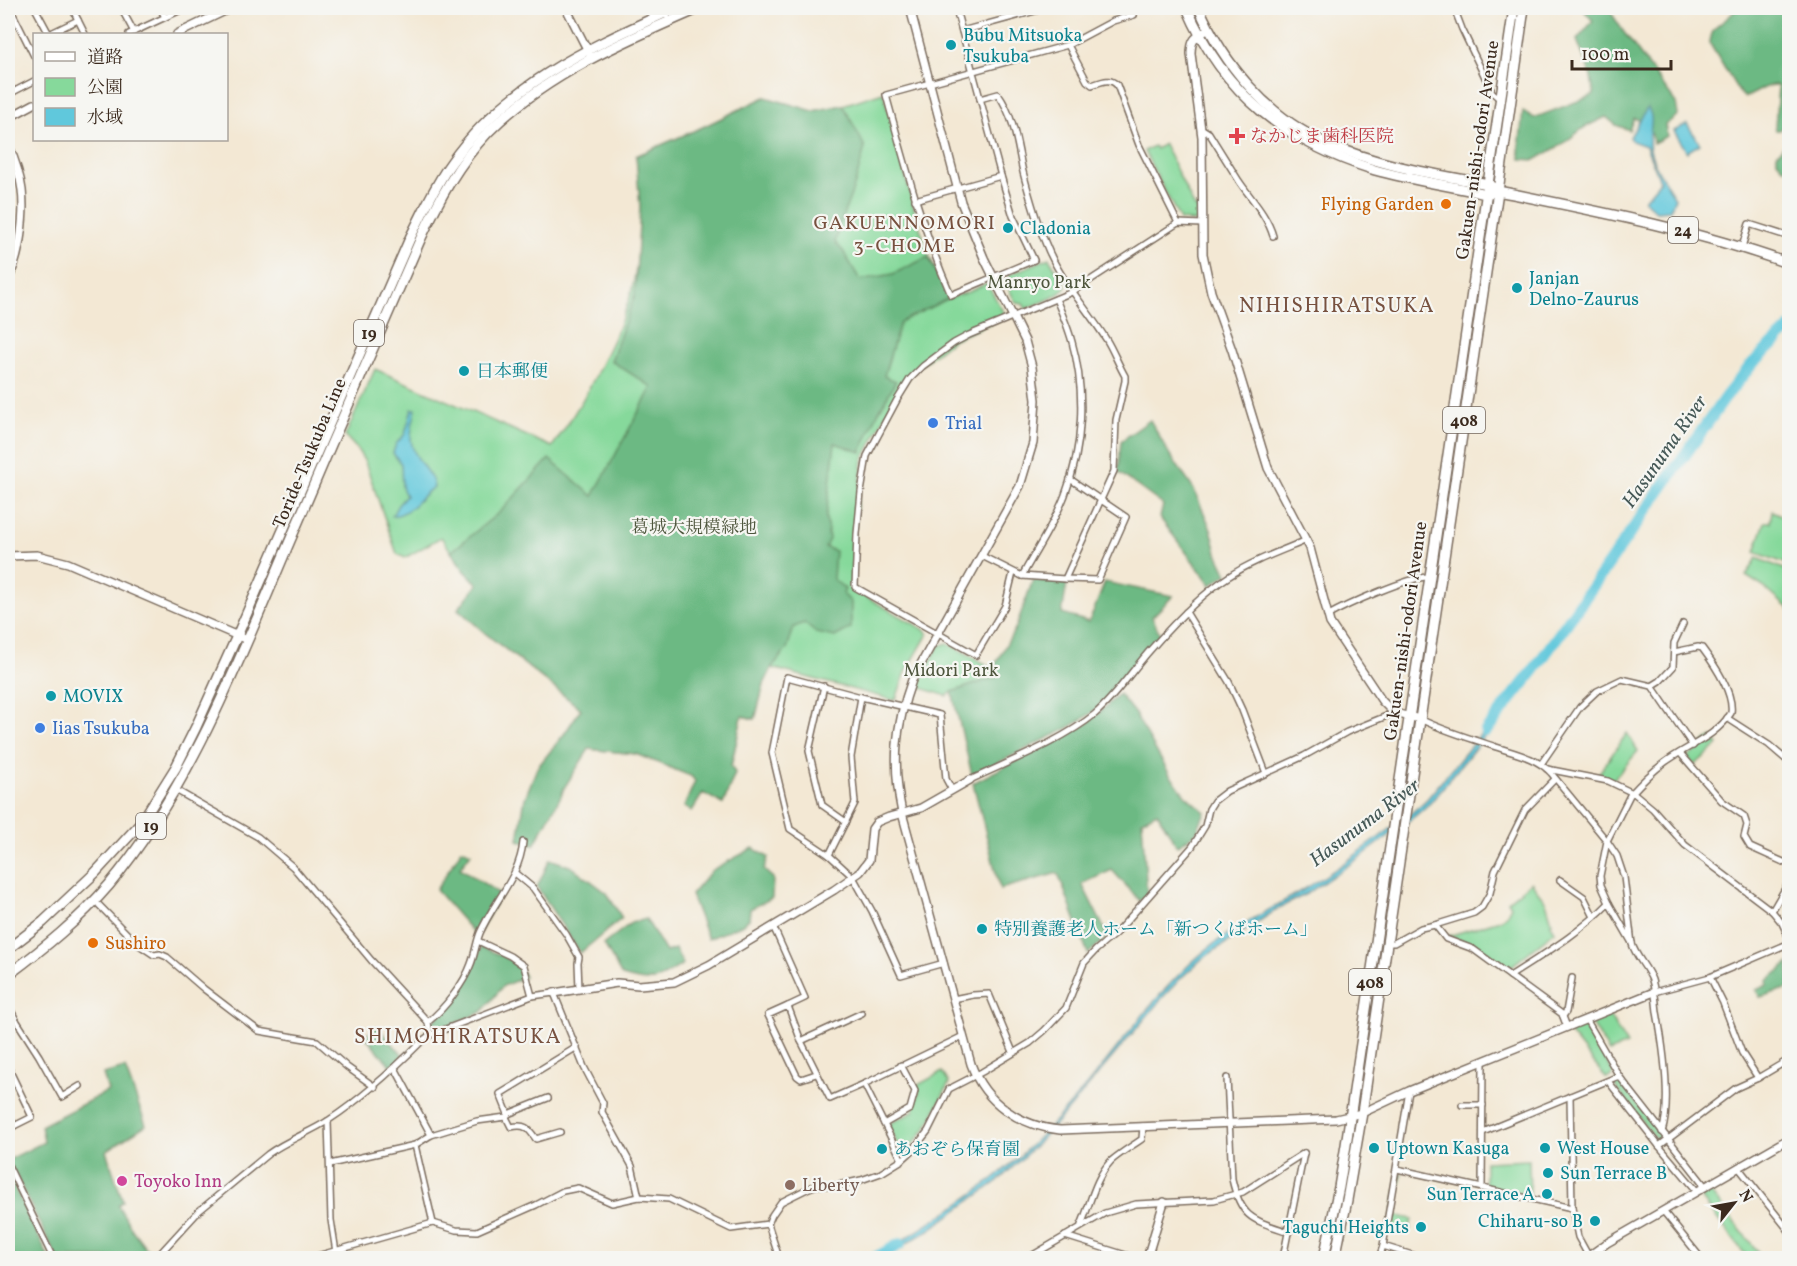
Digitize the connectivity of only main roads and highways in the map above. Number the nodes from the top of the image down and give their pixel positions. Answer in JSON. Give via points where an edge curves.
{"nodes":[{"id":1,"x":676,"y":8,"type":"edge"},
{"id":2,"x":700,"y":8,"type":"edge"},
{"id":3,"x":1188,"y":8,"type":"edge"},
{"id":4,"x":1199,"y":8,"type":"edge"},
{"id":5,"x":1514,"y":8,"type":"edge"},
{"id":6,"x":1524,"y":8,"type":"edge"},
{"id":7,"x":1205,"y":32,"type":"junction"},
{"id":8,"x":1488,"y":184,"type":"junction"},
{"id":9,"x":1498,"y":191,"type":"junction"},
{"id":10,"x":1486,"y":194,"type":"junction"},
{"id":11,"x":1790,"y":264,"type":"edge"},
{"id":12,"x":8,"y":949,"type":"edge"},
{"id":13,"x":8,"y":975,"type":"edge"},
{"id":14,"x":1324,"y":1258,"type":"edge"},
{"id":15,"x":1335,"y":1258,"type":"edge"}],
"edges":[{"from":1,"to":12,"type":"main road","name":"Toride-Tsukuba Line","number":"19","via":[[587,50],[533,82],[499,109],[465,145],[438,184],[411,236],[237,636],[165,786],[141,823],[79,889]]},
{"from":2,"to":13,"type":"main road","name":"Toride-Tsukuba Line","number":"19","via":[[592,59],[540,90],[487,133],[472,151],[446,189],[415,250],[205,734],[174,789],[108,886],[61,934]]},
{"from":3,"to":7,"type":"main road","number":"24"},
{"from":4,"to":7,"type":"main road","number":"24"},
{"from":5,"to":8,"type":"main road","name":"Gakuen-nishi-odori Avenue","number":"408"},
{"from":6,"to":9,"type":"main road","name":"Gakuen-nishi-odori Avenue","number":"408"},
{"from":7,"to":8,"type":"main road","number":"24","via":[[1245,82],[1301,130],[1380,161]]},
{"from":7,"to":10,"type":"main road","number":"24","via":[[1222,69],[1237,88],[1256,107],[1314,147],[1377,170]]},
{"from":8,"to":9,"type":"main road","number":"24"},
{"from":8,"to":10,"type":"main road","name":"Gakuen-nishi-odori Avenue","number":"408"},
{"from":9,"to":10,"type":"main road","number":"24"},
{"from":9,"to":11,"type":"main road","number":"24","via":[[1683,230]]},
{"from":9,"to":15,"type":"main road","name":"Gakuen-nishi-odori Avenue","number":"408","via":[[1362,1113]]},
{"from":10,"to":14,"type":"main road","name":"Gakuen-nishi-odori Avenue","number":"408","via":[[1350,1116]]}]}
